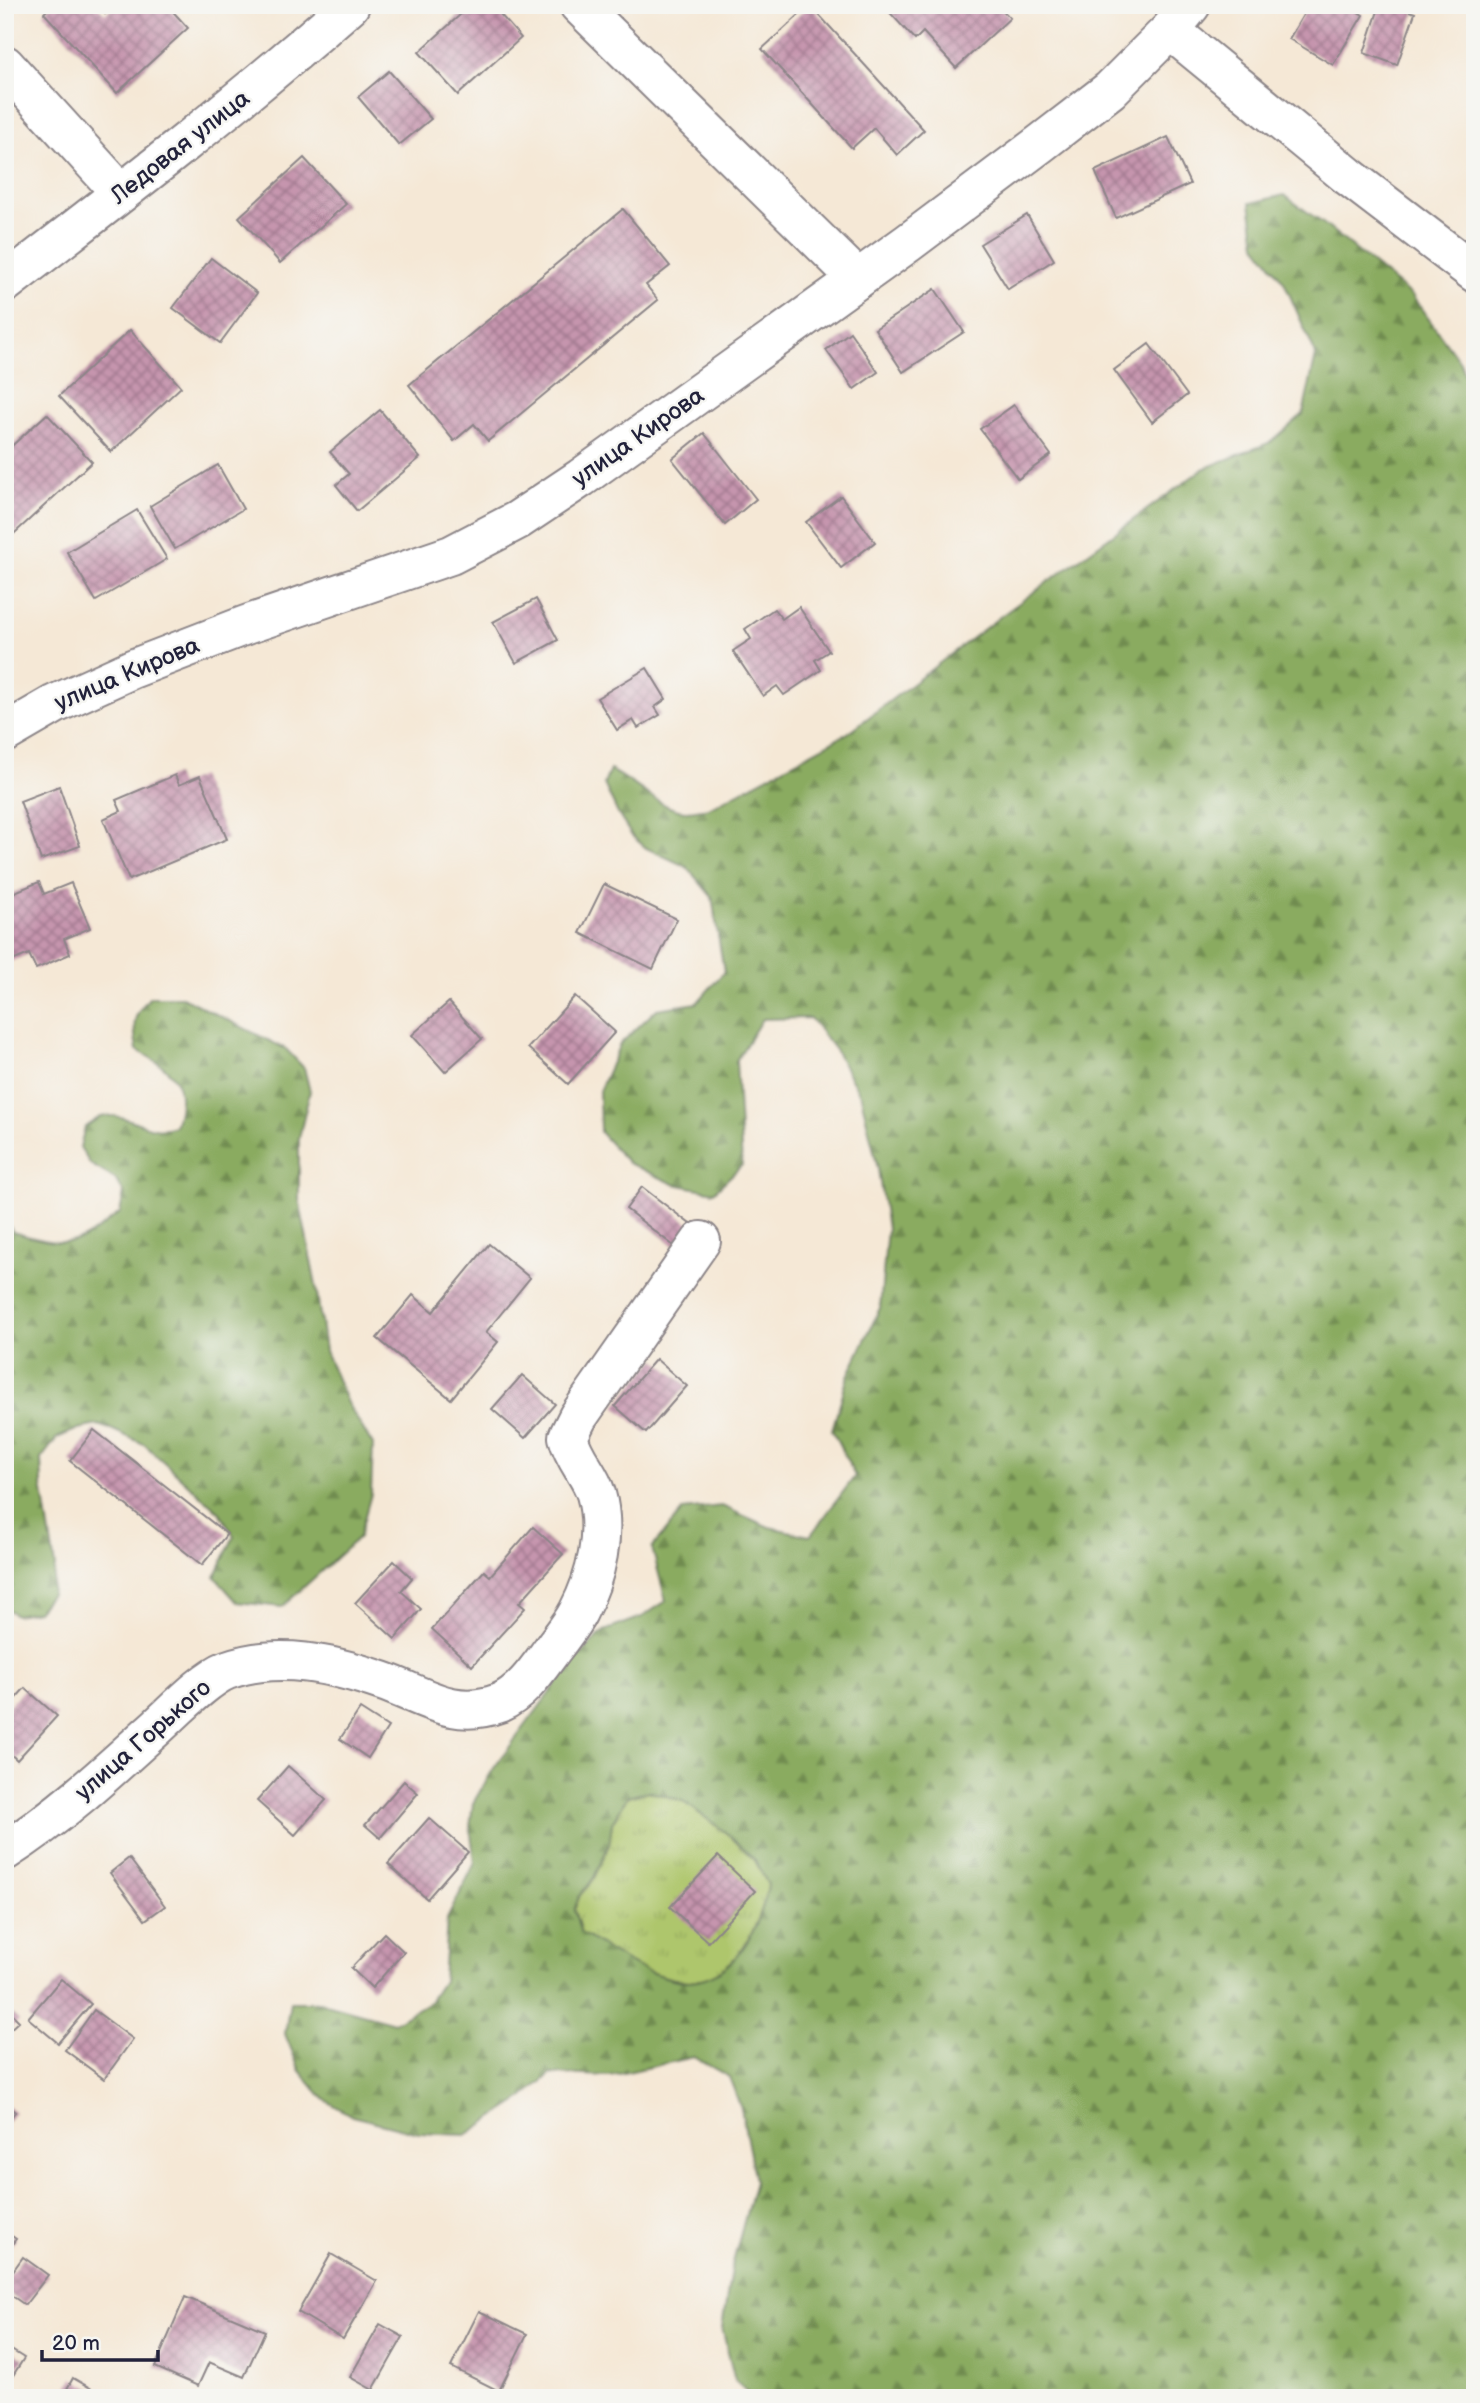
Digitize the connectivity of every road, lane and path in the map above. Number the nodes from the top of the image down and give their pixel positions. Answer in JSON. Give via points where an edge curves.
{"nodes":[{"id":1,"x":350,"y":5,"type":"edge"},
{"id":2,"x":579,"y":5,"type":"edge"},
{"id":3,"x":1180,"y":18,"type":"edge"},
{"id":4,"x":5,"y":65,"type":"edge"},
{"id":5,"x":121,"y":193,"type":"junction"},
{"id":6,"x":1475,"y":273,"type":"edge"},
{"id":7,"x":858,"y":279,"type":"junction"},
{"id":8,"x":5,"y":283,"type":"edge"},
{"id":9,"x":5,"y":733,"type":"edge"},
{"id":10,"x":701,"y":1241,"type":"dead end"},
{"id":11,"x":5,"y":1851,"type":"edge"}],
"edges":[{"from":1,"to":5,"type":"street","name":"Ледовая улица"},
{"from":2,"to":7,"type":"street"},
{"from":3,"to":6,"type":"street","via":[[1348,176]]},
{"from":3,"to":7,"type":"street","name":"улица Кирова","via":[[1110,90]]},
{"from":4,"to":5,"type":"street"},
{"from":5,"to":8,"type":"street","name":"Ледовая улица"},
{"from":7,"to":9,"type":"street","name":"улица Кирова","via":[[518,520],[452,555],[132,669]]},
{"from":10,"to":11,"type":"street","name":"улица Горького","via":[[568,1437],[572,1454],[596,1493],[600,1529],[595,1573],[578,1614],[531,1680],[500,1702],[474,1708],[447,1707],[382,1681],[322,1665],[288,1660],[255,1662],[223,1671],[97,1782]]}]}
